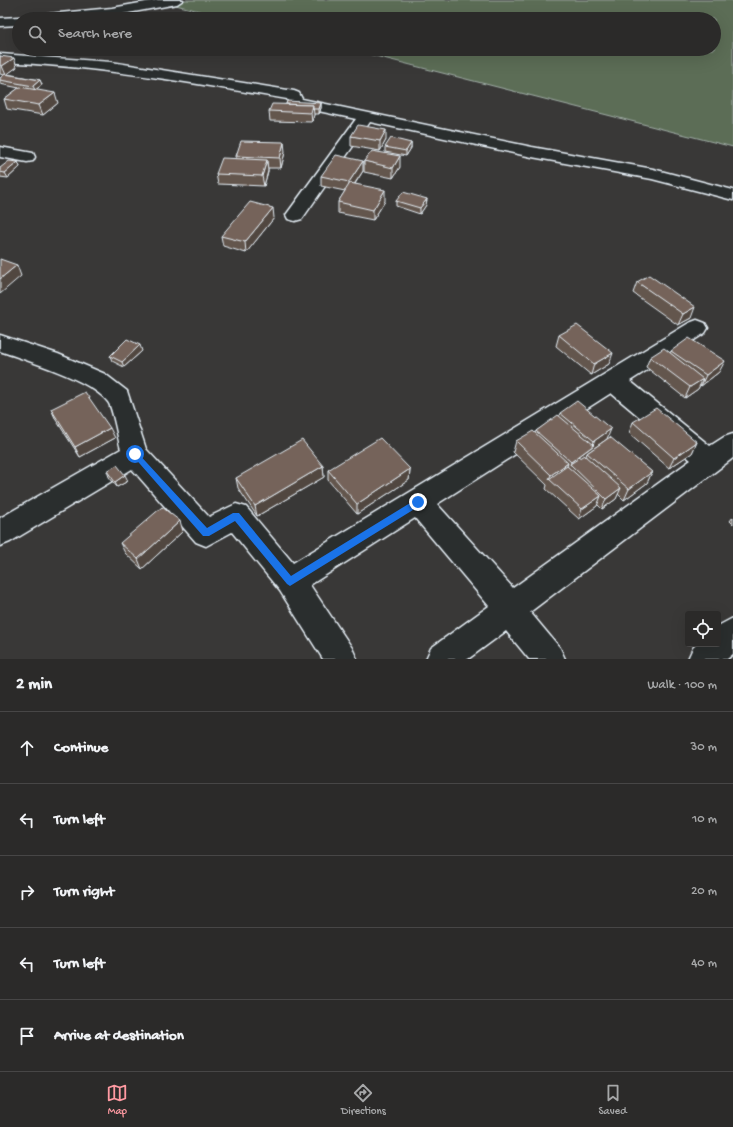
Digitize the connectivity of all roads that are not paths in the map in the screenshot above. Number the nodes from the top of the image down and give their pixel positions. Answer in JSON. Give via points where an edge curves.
{"nodes":[{"id":1,"x":177,"y":0,"type":"edge"},
{"id":2,"x":112,"y":12,"type":"edge"},
{"id":3,"x":12,"y":21,"type":"edge"},
{"id":4,"x":0,"y":22,"type":"edge"},
{"id":5,"x":0,"y":58,"type":"edge"},
{"id":6,"x":366,"y":116,"type":"junction"},
{"id":7,"x":0,"y":152,"type":"edge"},
{"id":8,"x":27,"y":157,"type":"dead end"},
{"id":9,"x":733,"y":195,"type":"edge"},
{"id":10,"x":295,"y":215,"type":"dead end"},
{"id":11,"x":697,"y":328,"type":"dead end"},
{"id":12,"x":0,"y":343,"type":"edge"},
{"id":13,"x":613,"y":381,"type":"junction"},
{"id":14,"x":733,"y":444,"type":"edge"},
{"id":15,"x":135,"y":454,"type":"junction"},
{"id":16,"x":710,"y":461,"type":"junction"},
{"id":17,"x":418,"y":502,"type":"junction"},
{"id":18,"x":0,"y":533,"type":"edge"},
{"id":19,"x":290,"y":582,"type":"junction"},
{"id":20,"x":509,"y":609,"type":"junction"},
{"id":21,"x":733,"y":633,"type":"edge"},
{"id":22,"x":341,"y":659,"type":"edge"},
{"id":23,"x":442,"y":659,"type":"edge"},
{"id":24,"x":549,"y":659,"type":"edge"},
{"id":25,"x":704,"y":659,"type":"edge"}],
"edges":[{"from":1,"to":2,"type":"street"},
{"from":3,"to":4,"type":"street"},
{"from":5,"to":6,"type":"street","via":[[51,59],[172,76],[294,96],[296,102]]},
{"from":6,"to":9,"type":"street","via":[[532,152],[653,174]]},
{"from":6,"to":10,"type":"street"},
{"from":7,"to":8,"type":"street"},
{"from":11,"to":13,"type":"street"},
{"from":12,"to":15,"type":"street","via":[[98,380],[119,398]]},
{"from":13,"to":16,"type":"street"},
{"from":13,"to":17,"type":"street"},
{"from":14,"to":16,"type":"street"},
{"from":15,"to":18,"type":"street"},
{"from":15,"to":19,"type":"street","via":[[206,533],[236,516]]},
{"from":16,"to":20,"type":"street"},
{"from":17,"to":19,"type":"street"},
{"from":17,"to":20,"type":"street"},
{"from":19,"to":22,"type":"street"},
{"from":20,"to":23,"type":"street"},
{"from":20,"to":24,"type":"street"},
{"from":21,"to":25,"type":"street"}]}
